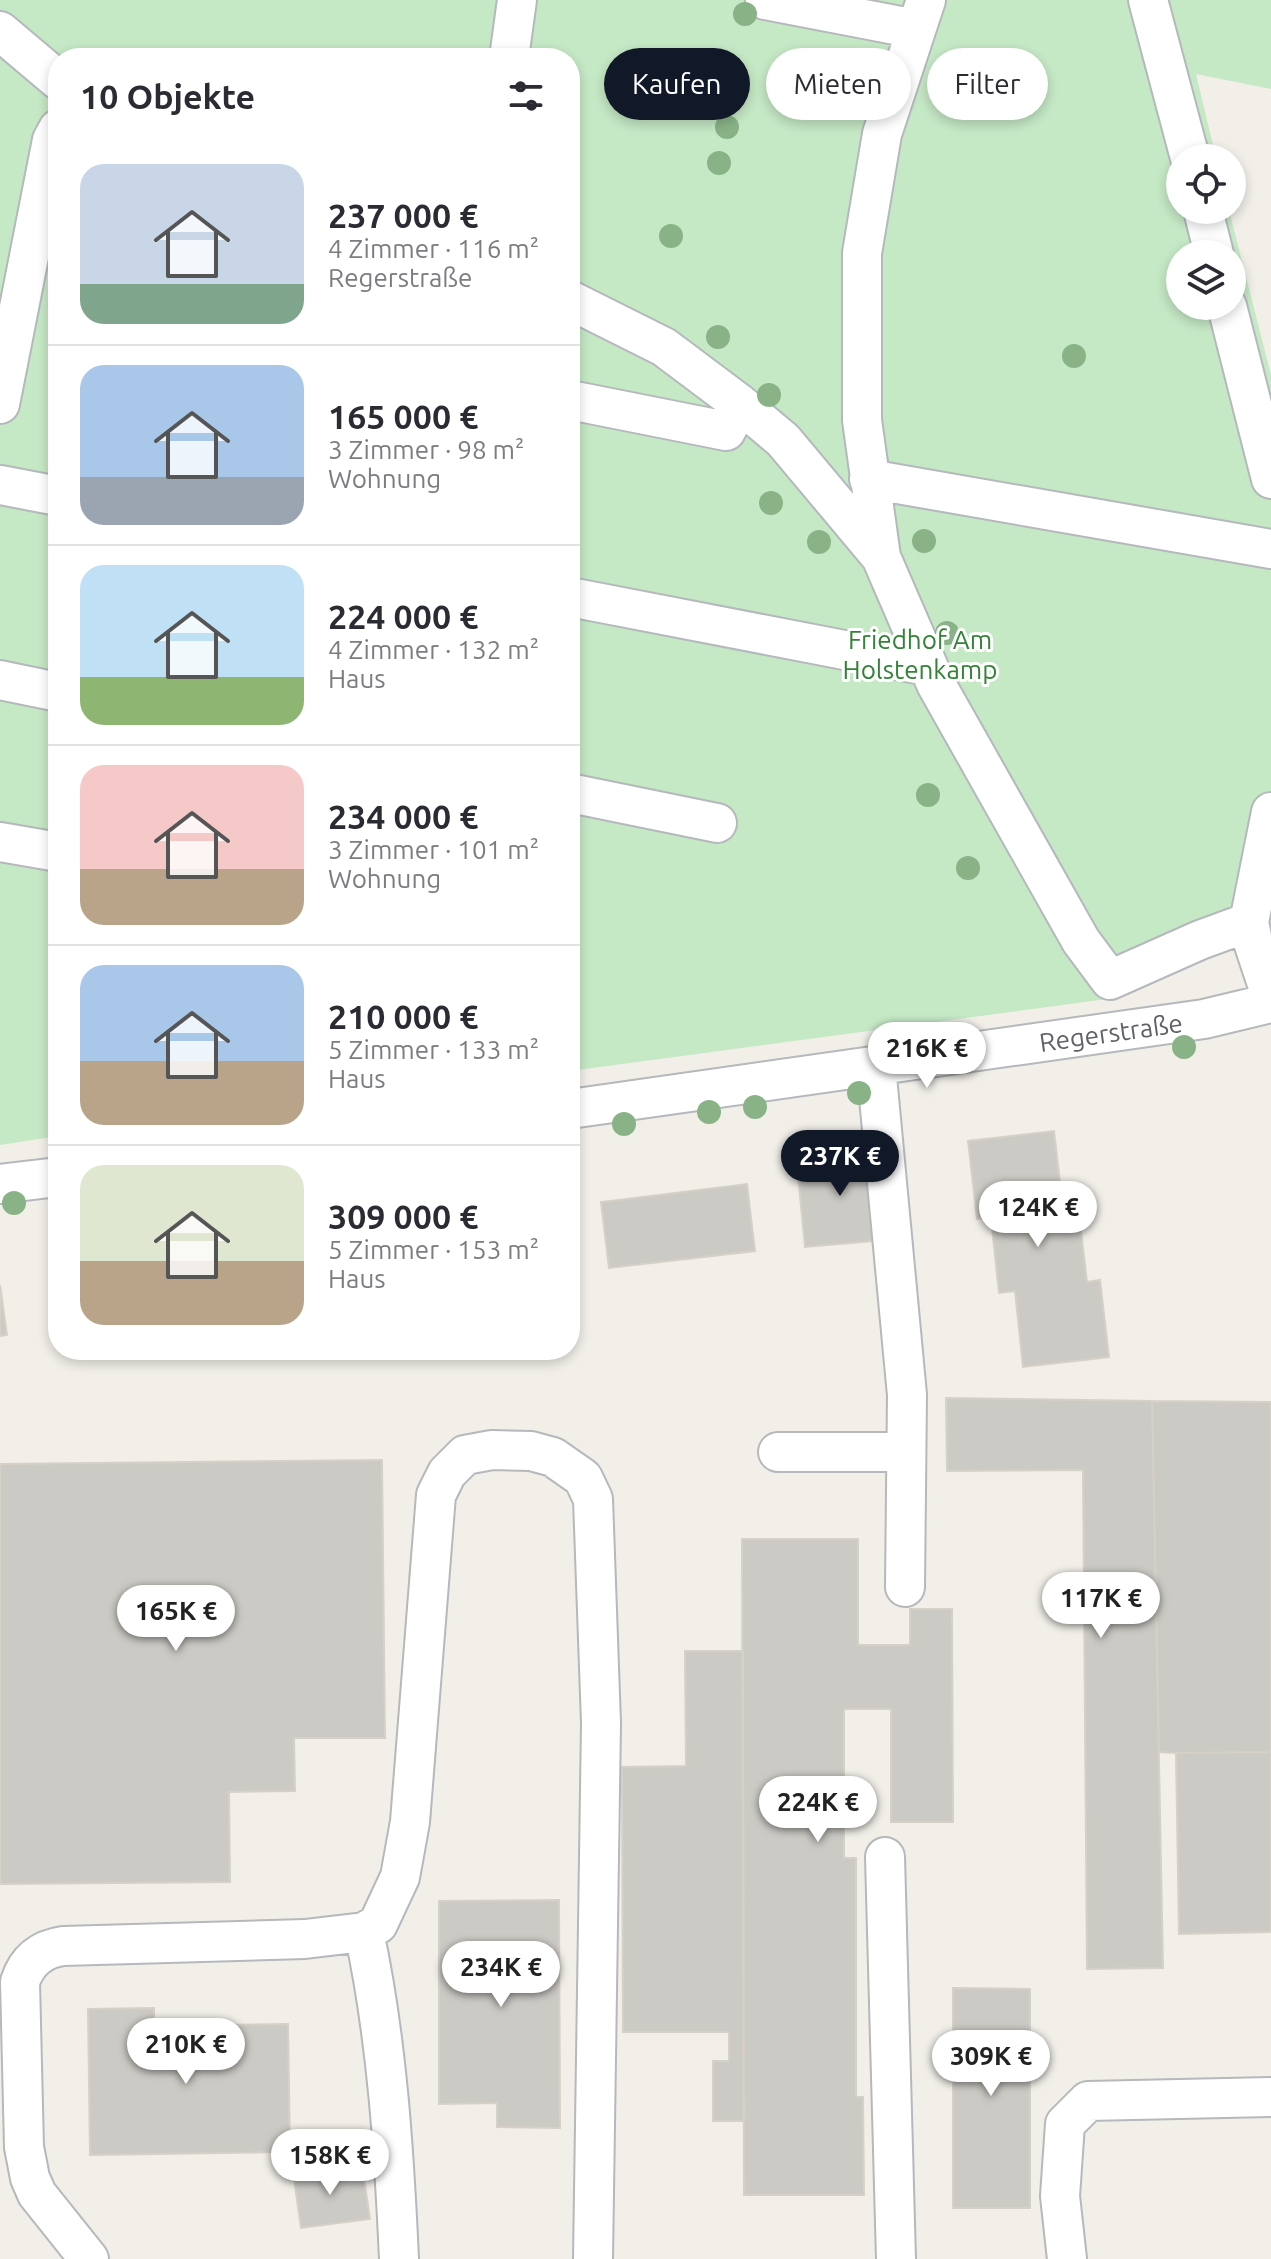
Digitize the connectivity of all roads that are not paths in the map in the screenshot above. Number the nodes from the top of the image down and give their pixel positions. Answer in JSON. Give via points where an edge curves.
{"nodes":[{"id":1,"x":517,"y":0,"type":"edge"},
{"id":2,"x":765,"y":0,"type":"edge"},
{"id":3,"x":1148,"y":0,"type":"edge"},
{"id":4,"x":921,"y":14,"type":"edge"},
{"id":5,"x":0,"y":31,"type":"edge"},
{"id":6,"x":510,"y":48,"type":"edge"},
{"id":7,"x":48,"y":72,"type":"edge"},
{"id":8,"x":1186,"y":144,"type":"edge"},
{"id":9,"x":48,"y":160,"type":"edge"},
{"id":10,"x":580,"y":305,"type":"edge"},
{"id":11,"x":1231,"y":320,"type":"edge"},
{"id":12,"x":580,"y":402,"type":"edge"},
{"id":13,"x":0,"y":404,"type":"edge"},
{"id":14,"x":740,"y":404,"type":"junction"},
{"id":15,"x":869,"y":479,"type":"junction"},
{"id":16,"x":1271,"y":479,"type":"edge"},
{"id":17,"x":0,"y":485,"type":"edge"},
{"id":18,"x":48,"y":494,"type":"edge"},
{"id":19,"x":1271,"y":549,"type":"edge"},
{"id":20,"x":881,"y":557,"type":"junction"},
{"id":21,"x":580,"y":599,"type":"edge"},
{"id":22,"x":927,"y":666,"type":"junction"},
{"id":23,"x":0,"y":680,"type":"edge"},
{"id":24,"x":48,"y":690,"type":"edge"},
{"id":25,"x":580,"y":795,"type":"edge"},
{"id":26,"x":1271,"y":812,"type":"edge"},
{"id":27,"x":717,"y":823,"type":"dead end"},
{"id":28,"x":0,"y":842,"type":"edge"},
{"id":29,"x":48,"y":850,"type":"edge"},
{"id":30,"x":1249,"y":922,"type":"junction"},
{"id":31,"x":1271,"y":996,"type":"edge"},
{"id":32,"x":1271,"y":1003,"type":"edge"},
{"id":33,"x":876,"y":1066,"type":"junction"},
{"id":34,"x":580,"y":1108,"type":"edge"},
{"id":35,"x":48,"y":1178,"type":"edge"},
{"id":36,"x":0,"y":1184,"type":"edge"},
{"id":37,"x":778,"y":1452,"type":"dead end"},
{"id":38,"x":906,"y":1452,"type":"junction"},
{"id":39,"x":905,"y":1587,"type":"dead end"},
{"id":40,"x":885,"y":1857,"type":"dead end"},
{"id":41,"x":364,"y":1932,"type":"junction"},
{"id":42,"x":1271,"y":2097,"type":"edge"},
{"id":43,"x":89,"y":2259,"type":"edge"},
{"id":44,"x":399,"y":2259,"type":"edge"},
{"id":45,"x":593,"y":2259,"type":"edge"},
{"id":46,"x":896,"y":2259,"type":"edge"},
{"id":47,"x":1067,"y":2259,"type":"edge"}],
"edges":[{"from":1,"to":6,"type":"street"},
{"from":2,"to":4,"type":"street"},
{"from":3,"to":8,"type":"street"},
{"from":4,"to":15,"type":"street","via":[[882,134],[862,253],[862,420]]},
{"from":5,"to":7,"type":"street"},
{"from":9,"to":13,"type":"street"},
{"from":10,"to":14,"type":"street","via":[[664,347]]},
{"from":11,"to":16,"type":"street"},
{"from":12,"to":14,"type":"street","via":[[726,431]]},
{"from":14,"to":20,"type":"street","via":[[783,440]]},
{"from":15,"to":19,"type":"street"},
{"from":15,"to":20,"type":"street"},
{"from":17,"to":18,"type":"street"},
{"from":20,"to":22,"type":"street"},
{"from":21,"to":22,"type":"street"},
{"from":22,"to":30,"type":"street","via":[[1081,941],[1110,980]]},
{"from":23,"to":24,"type":"street"},
{"from":25,"to":27,"type":"street"},
{"from":26,"to":30,"type":"street"},
{"from":28,"to":29,"type":"street"},
{"from":30,"to":31,"type":"street"},
{"from":32,"to":33,"type":"street","name":"Regerstraße","via":[[1189,1022]]},
{"from":33,"to":34,"type":"street","name":"Regerstraße"},
{"from":33,"to":38,"type":"street","via":[[907,1395]]},
{"from":35,"to":36,"type":"street"},
{"from":37,"to":38,"type":"street"},
{"from":38,"to":39,"type":"street"},
{"from":40,"to":46,"type":"street"},
{"from":41,"to":43,"type":"street","via":[[305,1939],[63,1946],[41,1952],[30,1962],[20,1982],[27,2163],[37,2194]]},
{"from":41,"to":44,"type":"street","via":[[383,2046]]},
{"from":41,"to":45,"type":"street","via":[[378,1924],[387,1909],[406,1853],[436,1495],[447,1473],[465,1455],[492,1450],[553,1457],[583,1478],[593,1499],[596,1538],[601,1723]]},
{"from":42,"to":47,"type":"street","via":[[1088,2101],[1065,2124],[1060,2196]]}]}
